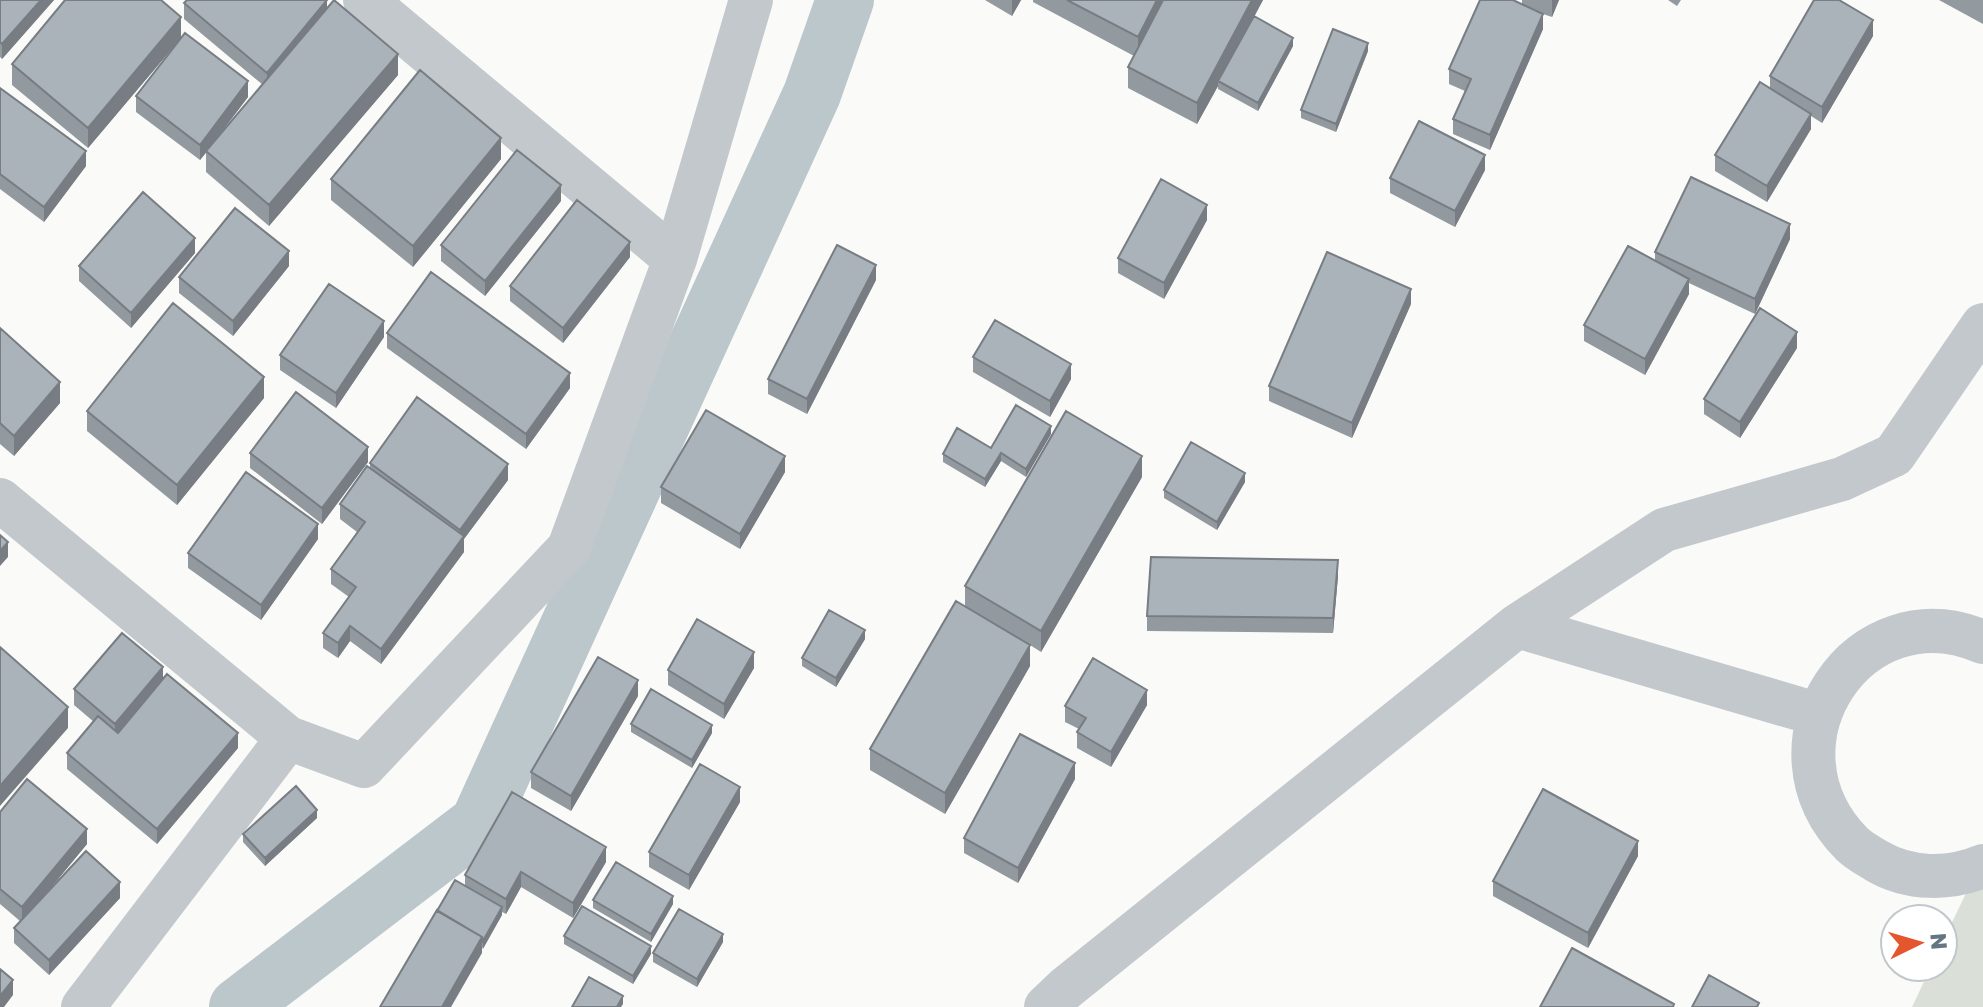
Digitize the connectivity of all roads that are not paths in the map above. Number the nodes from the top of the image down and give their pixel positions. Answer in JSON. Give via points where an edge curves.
{"nodes":[{"id":1,"x":365,"y":0,"type":"edge"},
{"id":2,"x":751,"y":0,"type":"edge"},
{"id":3,"x":675,"y":259,"type":"junction"},
{"id":4,"x":1983,"y":325,"type":"edge"},
{"id":5,"x":0,"y":500,"type":"edge"},
{"id":6,"x":1517,"y":626,"type":"junction"},
{"id":7,"x":1983,"y":642,"type":"edge"},
{"id":8,"x":1820,"y":715,"type":"junction"},
{"id":9,"x":288,"y":738,"type":"junction"},
{"id":10,"x":1983,"y":866,"type":"edge"},
{"id":11,"x":83,"y":1007,"type":"edge"},
{"id":12,"x":1046,"y":1007,"type":"edge"}],
"edges":[{"from":1,"to":3,"type":"street"},
{"from":2,"to":3,"type":"street"},
{"from":3,"to":9,"type":"street","via":[[569,548],[364,766]]},
{"from":4,"to":6,"type":"street","via":[[1894,455],[1842,479],[1664,530]]},
{"from":5,"to":9,"type":"street"},
{"from":6,"to":8,"type":"street"},
{"from":6,"to":12,"type":"street"},
{"from":7,"to":8,"type":"street","via":[[1965,634],[1925,631],[1886,641],[1851,664],[1826,696]]},
{"from":8,"to":10,"type":"street","via":[[1814,735],[1814,776],[1828,814],[1853,846],[1888,867],[1928,877]]},
{"from":9,"to":11,"type":"street"}]}
